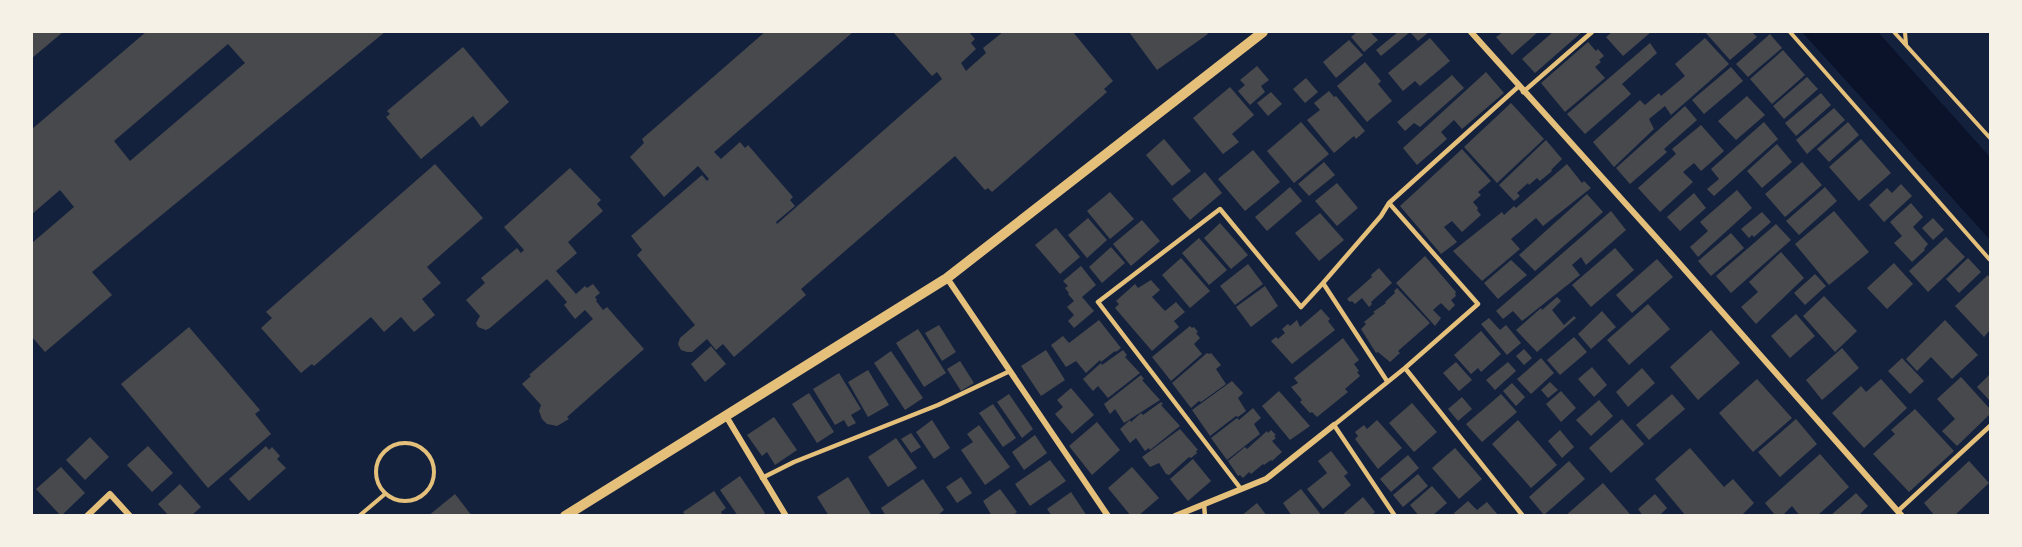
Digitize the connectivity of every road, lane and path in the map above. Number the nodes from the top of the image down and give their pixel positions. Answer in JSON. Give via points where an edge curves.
{"nodes":[{"id":1,"x":1263,"y":32,"type":"edge"},
{"id":2,"x":1471,"y":32,"type":"edge"},
{"id":3,"x":1592,"y":32,"type":"edge"},
{"id":4,"x":1790,"y":32,"type":"edge"},
{"id":5,"x":1894,"y":32,"type":"edge"},
{"id":6,"x":1905,"y":32,"type":"edge"},
{"id":7,"x":1906,"y":44,"type":"junction"},
{"id":8,"x":1521,"y":89,"type":"junction"},
{"id":9,"x":1990,"y":138,"type":"edge"},
{"id":10,"x":1389,"y":203,"type":"junction"},
{"id":11,"x":1990,"y":260,"type":"edge"},
{"id":12,"x":947,"y":278,"type":"junction"},
{"id":13,"x":1323,"y":283,"type":"junction"},
{"id":14,"x":1405,"y":368,"type":"junction"},
{"id":15,"x":1010,"y":371,"type":"junction"},
{"id":16,"x":1387,"y":381,"type":"junction"},
{"id":17,"x":726,"y":416,"type":"junction"},
{"id":18,"x":1334,"y":425,"type":"junction"},
{"id":19,"x":1990,"y":426,"type":"edge"},
{"id":20,"x":762,"y":478,"type":"junction"},
{"id":21,"x":1241,"y":489,"type":"junction"},
{"id":22,"x":385,"y":494,"type":"junction"},
{"id":23,"x":1204,"y":504,"type":"junction"},
{"id":24,"x":1900,"y":513,"type":"edge"},
{"id":25,"x":87,"y":516,"type":"edge"},
{"id":26,"x":130,"y":516,"type":"edge"},
{"id":27,"x":359,"y":516,"type":"edge"},
{"id":28,"x":565,"y":516,"type":"edge"},
{"id":29,"x":786,"y":516,"type":"edge"},
{"id":30,"x":1108,"y":516,"type":"edge"},
{"id":31,"x":1175,"y":516,"type":"edge"},
{"id":32,"x":1205,"y":516,"type":"edge"},
{"id":33,"x":1395,"y":516,"type":"edge"},
{"id":34,"x":1523,"y":516,"type":"edge"}],
"edges":[{"from":1,"to":12,"type":"street"},
{"from":2,"to":8,"type":"street"},
{"from":3,"to":8,"type":"lane"},
{"from":4,"to":11,"type":"path"},
{"from":5,"to":7,"type":"path"},
{"from":6,"to":7,"type":"path"},
{"from":7,"to":9,"type":"path"},
{"from":8,"to":10,"type":"lane"},
{"from":8,"to":24,"type":"street"},
{"from":10,"to":13,"type":"lane"},
{"from":10,"to":14,"type":"lane","via":[[1478,304]]},
{"from":12,"to":15,"type":"street"},
{"from":12,"to":17,"type":"street"},
{"from":13,"to":16,"type":"lane"},
{"from":13,"to":21,"type":"lane","via":[[1301,307],[1220,209],[1098,302]]},
{"from":14,"to":16,"type":"lane"},
{"from":14,"to":34,"type":"lane"},
{"from":15,"to":20,"type":"lane"},
{"from":15,"to":30,"type":"street"},
{"from":16,"to":18,"type":"lane"},
{"from":17,"to":20,"type":"street"},
{"from":17,"to":28,"type":"street"},
{"from":18,"to":21,"type":"street","via":[[1266,479]]},
{"from":18,"to":33,"type":"lane"},
{"from":19,"to":24,"type":"lane"},
{"from":20,"to":29,"type":"street"},
{"from":21,"to":23,"type":"street"},
{"from":22,"to":22,"type":"path","via":[[404,501],[417,499],[427,491],[434,472],[426,452],[409,443],[398,443],[380,456],[375,472]]},
{"from":22,"to":27,"type":"path"},
{"from":23,"to":31,"type":"street"},
{"from":23,"to":32,"type":"lane"},
{"from":25,"to":26,"type":"street","via":[[110,494]]}]}
